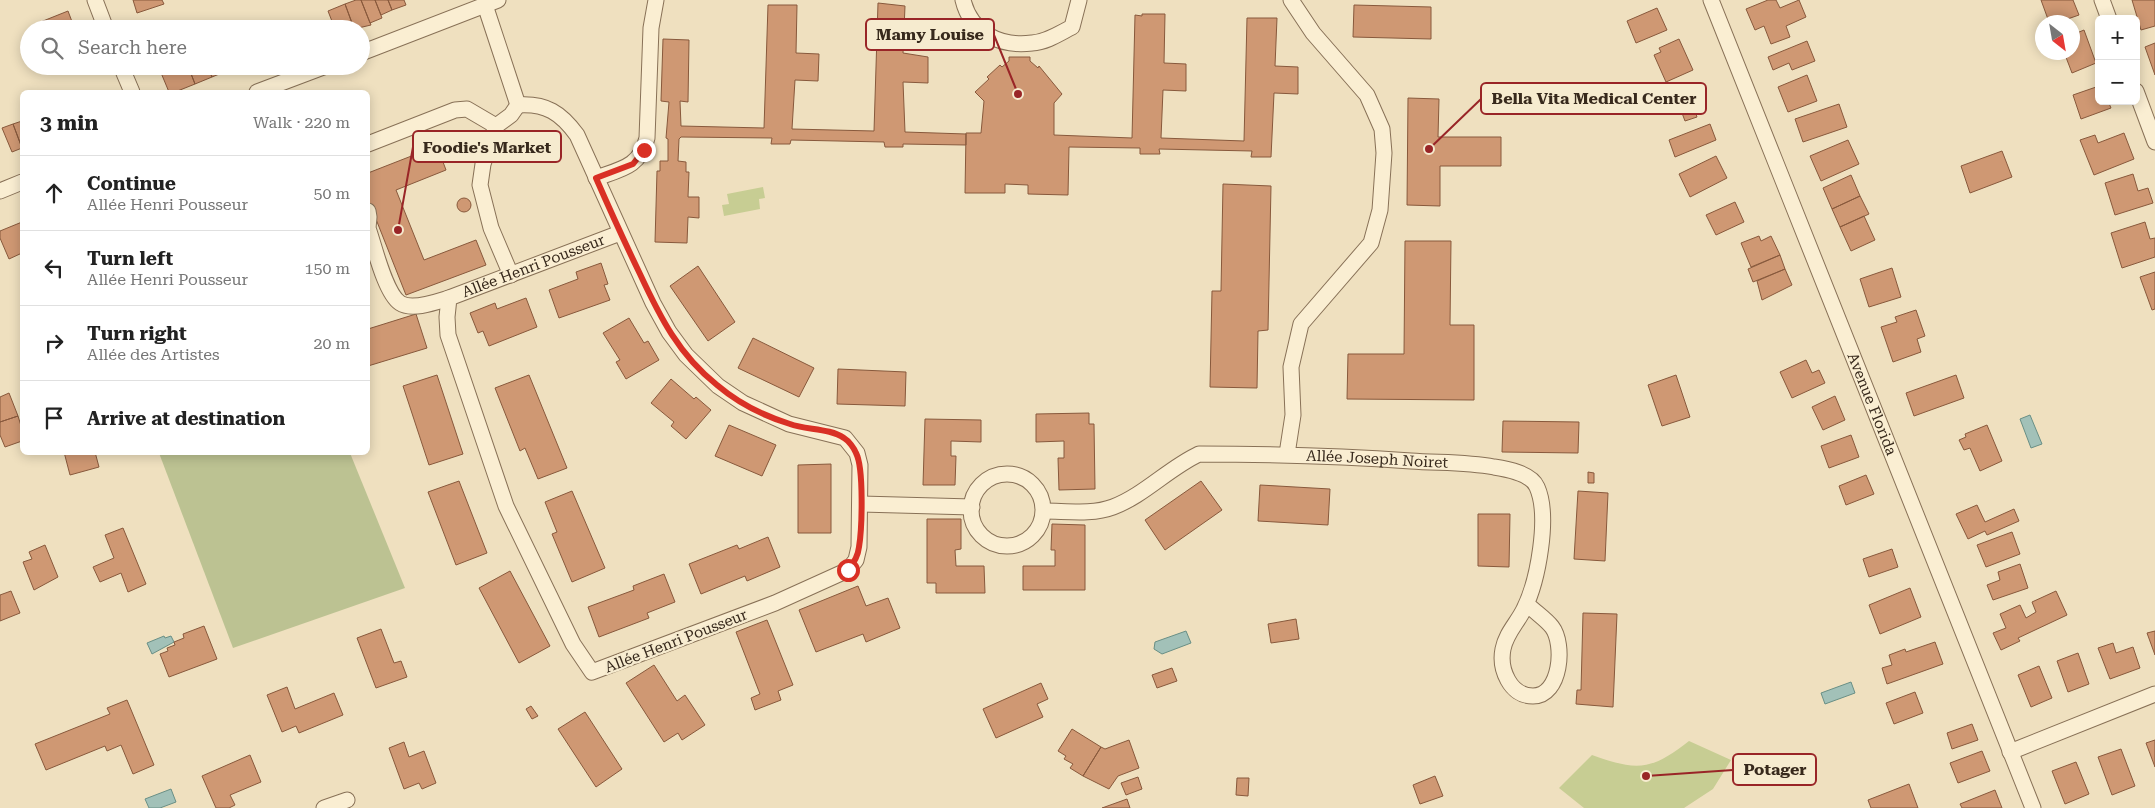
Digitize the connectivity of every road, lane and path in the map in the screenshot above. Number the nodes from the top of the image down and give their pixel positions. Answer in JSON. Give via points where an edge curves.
{"nodes":[{"id":1,"x":95,"y":0,"type":"edge"},
{"id":2,"x":656,"y":0,"type":"edge"},
{"id":3,"x":964,"y":0,"type":"edge"},
{"id":4,"x":1079,"y":0,"type":"edge"},
{"id":5,"x":1291,"y":0,"type":"edge"},
{"id":6,"x":1711,"y":0,"type":"edge"},
{"id":7,"x":2102,"y":0,"type":"edge"},
{"id":8,"x":491,"y":3,"type":"edge"},
{"id":9,"x":2108,"y":15,"type":"edge"},
{"id":10,"x":103,"y":20,"type":"edge"},
{"id":11,"x":370,"y":50,"type":"edge"},
{"id":12,"x":125,"y":75,"type":"edge"},
{"id":13,"x":302,"y":75,"type":"edge"},
{"id":14,"x":131,"y":90,"type":"edge"},
{"id":15,"x":262,"y":90,"type":"edge"},
{"id":16,"x":2140,"y":102,"type":"edge"},
{"id":17,"x":518,"y":105,"type":"junction"},
{"id":18,"x":496,"y":126,"type":"junction"},
{"id":19,"x":2155,"y":142,"type":"edge"},
{"id":20,"x":370,"y":143,"type":"edge"},
{"id":21,"x":596,"y":178,"type":"junction"},
{"id":22,"x":20,"y":183,"type":"edge"},
{"id":23,"x":0,"y":191,"type":"edge"},
{"id":24,"x":620,"y":233,"type":"junction"},
{"id":25,"x":370,"y":234,"type":"edge"},
{"id":26,"x":511,"y":275,"type":"junction"},
{"id":27,"x":449,"y":298,"type":"junction"},
{"id":28,"x":1287,"y":454,"type":"junction"},
{"id":29,"x":861,"y":504,"type":"junction"},
{"id":30,"x":972,"y":507,"type":"junction"},
{"id":31,"x":1044,"y":511,"type":"junction"},
{"id":32,"x":1527,"y":604,"type":"junction"},
{"id":33,"x":2155,"y":694,"type":"edge"},
{"id":34,"x":2010,"y":752,"type":"junction"},
{"id":35,"x":347,"y":800,"type":"dead end"},
{"id":36,"x":324,"y":808,"type":"edge"},
{"id":37,"x":2033,"y":808,"type":"edge"}],
"edges":[{"from":1,"to":10,"type":"street"},
{"from":2,"to":21,"type":"street","via":[[650,28],[648,138],[644,150],[633,164]]},
{"from":3,"to":4,"type":"street","via":[[974,26],[1005,43],[1033,43],[1072,27]]},
{"from":5,"to":28,"type":"street","via":[[1313,33],[1367,95],[1382,129],[1384,153],[1380,210],[1372,243],[1301,324],[1291,366],[1293,415]]},
{"from":6,"to":34,"type":"street","name":"Avenue Florida"},
{"from":7,"to":9,"type":"street"},
{"from":8,"to":11,"type":"street"},
{"from":8,"to":17,"type":"street"},
{"from":12,"to":14,"type":"street"},
{"from":13,"to":15,"type":"street"},
{"from":16,"to":19,"type":"street"},
{"from":17,"to":18,"type":"street"},
{"from":17,"to":21,"type":"street","name":"Allée Henri Pousseur","via":[[543,106],[565,120],[577,135]]},
{"from":18,"to":20,"type":"street","via":[[467,109],[455,110]]},
{"from":18,"to":26,"type":"street","via":[[482,164],[480,185],[491,228]]},
{"from":21,"to":24,"type":"street","name":"Allée Henri Pousseur"},
{"from":22,"to":23,"type":"street"},
{"from":24,"to":26,"type":"street","name":"Allée Henri Pousseur"},
{"from":24,"to":29,"type":"street","name":"Allée Henri Pousseur","via":[[662,320],[686,355],[713,382],[743,403],[789,424],[844,438],[857,453]]},
{"from":25,"to":27,"type":"street","via":[[391,294],[400,303],[411,306]]},
{"from":26,"to":27,"type":"street","name":"Allée Henri Pousseur"},
{"from":27,"to":29,"type":"street","name":"Allée Henri Pousseur","via":[[448,335],[506,506],[573,644],[592,672],[775,603],[848,570],[856,560],[859,547]]},
{"from":28,"to":31,"type":"street","name":"Allée Joseph Noiret","via":[[1199,454],[1113,507]]},
{"from":28,"to":32,"type":"street","name":"Allée Joseph Noiret","via":[[1493,467],[1530,479],[1537,486],[1541,500],[1542,533],[1540,563]]},
{"from":29,"to":30,"type":"street"},
{"from":30,"to":31,"type":"street","via":[[977,488],[991,477],[1008,473],[1026,478],[1039,492]]},
{"from":30,"to":31,"type":"street","via":[[971,519],[978,532],[989,542],[1004,546],[1018,544],[1031,537],[1040,525]]},
{"from":32,"to":32,"type":"street","name":"Allée Joseph Noiret","via":[[1552,628],[1559,642],[1558,676],[1545,692],[1534,696],[1518,692],[1506,677],[1504,666],[1503,649]]},
{"from":33,"to":34,"type":"street"},
{"from":34,"to":37,"type":"street","name":"Avenue Florida"},
{"from":35,"to":36,"type":"street"}]}
